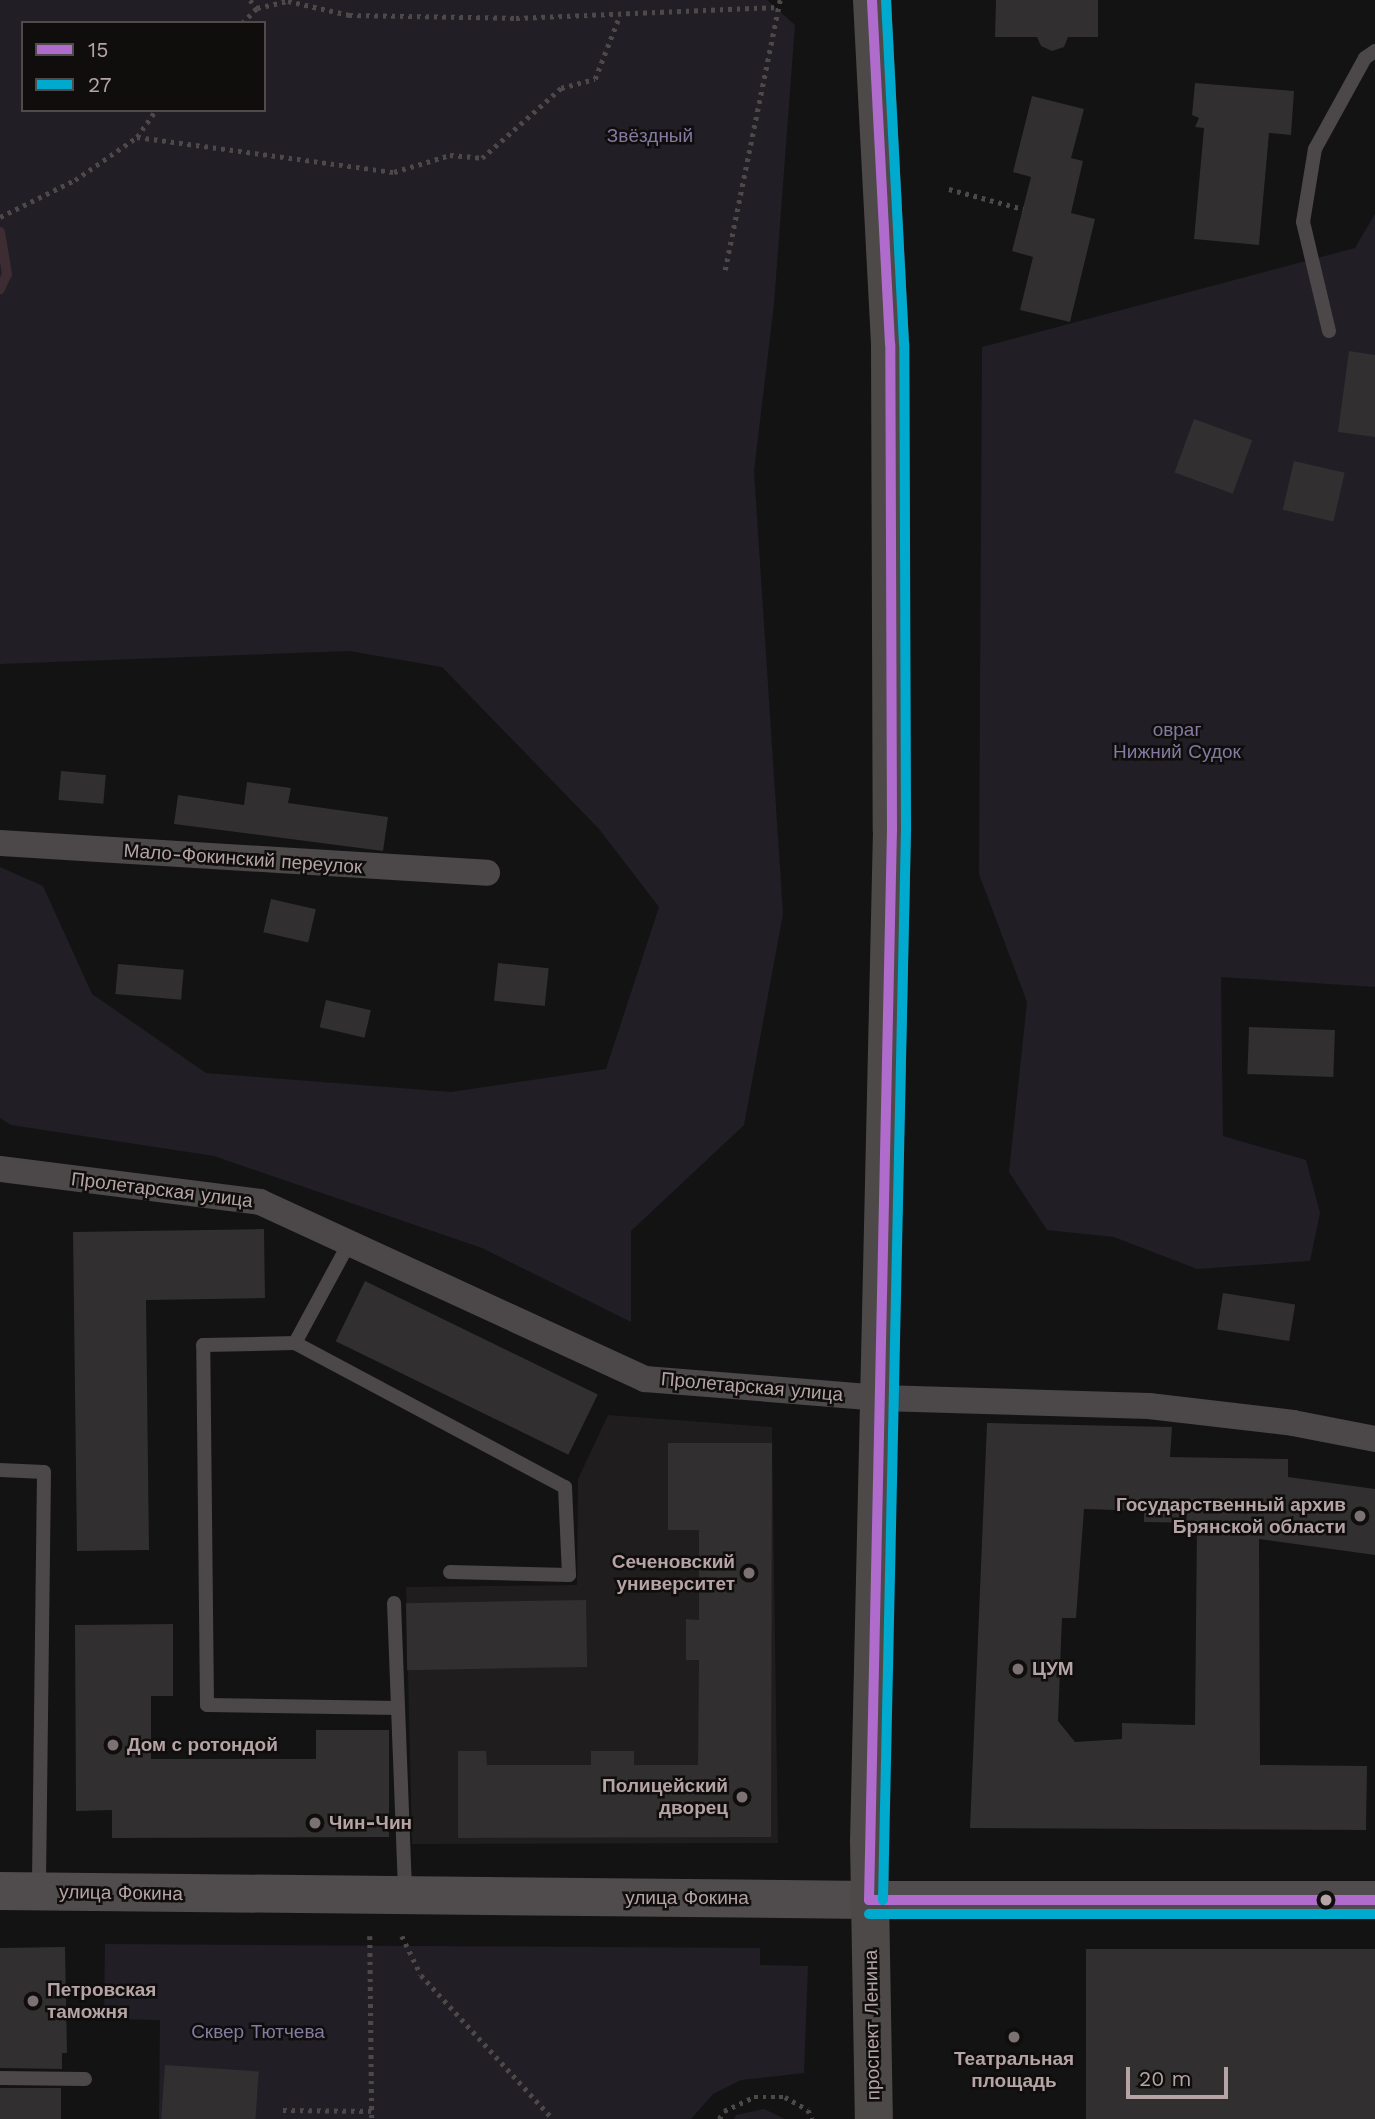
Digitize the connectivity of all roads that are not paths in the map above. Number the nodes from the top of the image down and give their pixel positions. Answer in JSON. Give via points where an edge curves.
{"nodes":[{"id":1,"x":872,"y":0,"type":"edge"},
{"id":2,"x":1375,"y":51,"type":"edge"},
{"id":3,"x":1329,"y":331,"type":"dead end"},
{"id":4,"x":0,"y":843,"type":"edge"},
{"id":5,"x":486,"y":873,"type":"dead end"},
{"id":6,"x":0,"y":1168,"type":"edge"},
{"id":7,"x":349,"y":1243,"type":"junction"},
{"id":8,"x":295,"y":1343,"type":"junction"},
{"id":9,"x":880,"y":1398,"type":"junction"},
{"id":10,"x":1375,"y":1438,"type":"edge"},
{"id":11,"x":0,"y":1470,"type":"edge"},
{"id":12,"x":450,"y":1572,"type":"dead end"},
{"id":13,"x":394,"y":1603,"type":"dead end"},
{"id":14,"x":398,"y":1708,"type":"junction"},
{"id":15,"x":0,"y":1891,"type":"edge"},
{"id":16,"x":39,"y":1892,"type":"junction"},
{"id":17,"x":405,"y":1895,"type":"junction"},
{"id":18,"x":869,"y":1900,"type":"junction"},
{"id":19,"x":1375,"y":1900,"type":"edge"},
{"id":20,"x":0,"y":2078,"type":"edge"},
{"id":21,"x":85,"y":2079,"type":"dead end"},
{"id":22,"x":874,"y":2119,"type":"edge"}],
"edges":[{"from":1,"to":9,"type":"main road","name":"проспект Ленина","via":[[891,358],[892,830]]},
{"from":2,"to":3,"type":"lane","via":[[1366,58],[1315,149],[1303,222]]},
{"from":4,"to":5,"type":"street","name":"Мало-Фокинский переулок"},
{"from":6,"to":7,"type":"street","name":"Пролетарская улица","via":[[260,1202]]},
{"from":7,"to":8,"type":"lane"},
{"from":7,"to":9,"type":"street","name":"Пролетарская улица","via":[[645,1379]]},
{"from":8,"to":12,"type":"lane","via":[[565,1487],[569,1575]]},
{"from":8,"to":14,"type":"lane","via":[[203,1345],[207,1705]]},
{"from":9,"to":10,"type":"street","name":"Пролетарская улица","via":[[1149,1406]]},
{"from":9,"to":18,"type":"main road","name":"проспект Ленина"},
{"from":11,"to":16,"type":"lane","via":[[44,1472]]},
{"from":13,"to":14,"type":"lane"},
{"from":14,"to":17,"type":"lane"},
{"from":15,"to":16,"type":"main road","name":"улица Фокина"},
{"from":16,"to":17,"type":"main road","name":"улица Фокина"},
{"from":17,"to":18,"type":"main road","name":"улица Фокина"},
{"from":18,"to":19,"type":"main road","name":"улица Фокина"},
{"from":18,"to":22,"type":"main road","name":"проспект Ленина"},
{"from":20,"to":21,"type":"lane"}]}
